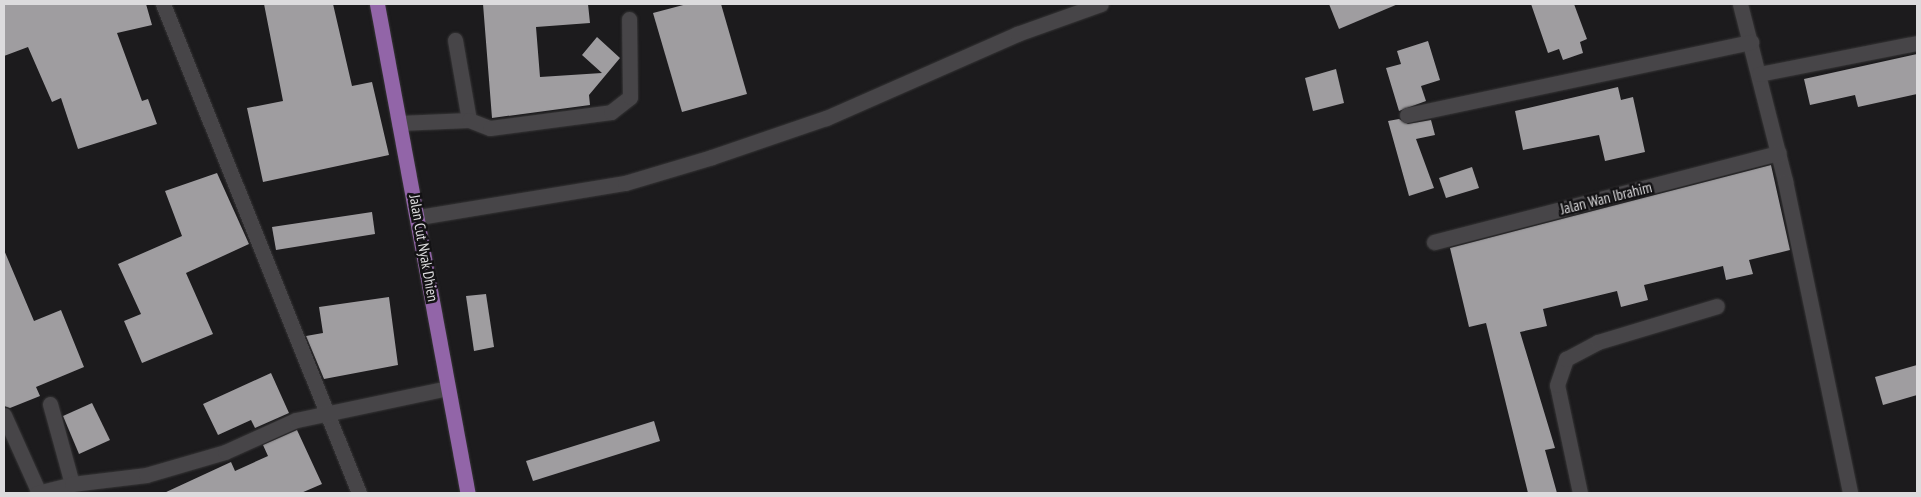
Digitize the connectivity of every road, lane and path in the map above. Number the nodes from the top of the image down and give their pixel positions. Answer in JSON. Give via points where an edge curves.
{"nodes":[{"id":1,"x":163,"y":4,"type":"edge"},
{"id":2,"x":377,"y":4,"type":"edge"},
{"id":3,"x":1101,"y":4,"type":"edge"},
{"id":4,"x":1740,"y":4,"type":"edge"},
{"id":5,"x":629,"y":19,"type":"dead end"},
{"id":6,"x":455,"y":40,"type":"dead end"},
{"id":7,"x":1751,"y":42,"type":"junction"},
{"id":8,"x":1917,"y":43,"type":"edge"},
{"id":9,"x":1759,"y":74,"type":"junction"},
{"id":10,"x":1407,"y":115,"type":"dead end"},
{"id":11,"x":469,"y":120,"type":"junction"},
{"id":12,"x":399,"y":123,"type":"junction"},
{"id":13,"x":1778,"y":153,"type":"junction"},
{"id":14,"x":419,"y":217,"type":"junction"},
{"id":15,"x":1434,"y":242,"type":"dead end"},
{"id":16,"x":1717,"y":306,"type":"dead end"},
{"id":17,"x":448,"y":388,"type":"junction"},
{"id":18,"x":50,"y":404,"type":"dead end"},
{"id":19,"x":326,"y":411,"type":"junction"},
{"id":20,"x":4,"y":415,"type":"edge"},
{"id":21,"x":72,"y":484,"type":"junction"},
{"id":22,"x":38,"y":493,"type":"edge"},
{"id":23,"x":358,"y":493,"type":"edge"},
{"id":24,"x":468,"y":493,"type":"edge"},
{"id":25,"x":1580,"y":493,"type":"edge"},
{"id":26,"x":1850,"y":493,"type":"edge"}],
"edges":[{"from":1,"to":19,"type":"street"},
{"from":2,"to":12,"type":"main road","name":"Jalan Cut Nyak Dhien"},
{"from":3,"to":14,"type":"street","via":[[1017,34],[826,118],[712,158],[625,183]]},
{"from":4,"to":7,"type":"street"},
{"from":5,"to":11,"type":"street","via":[[630,97],[621,107],[594,116],[490,128]]},
{"from":6,"to":11,"type":"street"},
{"from":7,"to":9,"type":"street"},
{"from":7,"to":10,"type":"street"},
{"from":8,"to":9,"type":"street"},
{"from":9,"to":13,"type":"street"},
{"from":11,"to":12,"type":"street"},
{"from":12,"to":14,"type":"main road","name":"Jalan Cut Nyak Dhien"},
{"from":13,"to":15,"type":"street","name":"Jalan Wan Ibrahim"},
{"from":13,"to":26,"type":"street"},
{"from":14,"to":17,"type":"main road","name":"Jalan Cut Nyak Dhien"},
{"from":16,"to":25,"type":"street","via":[[1598,342],[1566,359],[1558,376],[1559,399]]},
{"from":17,"to":19,"type":"street"},
{"from":17,"to":24,"type":"main road","name":"Jalan Cut Nyak Dhien"},
{"from":18,"to":21,"type":"street"},
{"from":19,"to":21,"type":"street","via":[[225,452],[146,475]]},
{"from":19,"to":23,"type":"street"},
{"from":20,"to":22,"type":"street"},
{"from":21,"to":22,"type":"street"}]}
